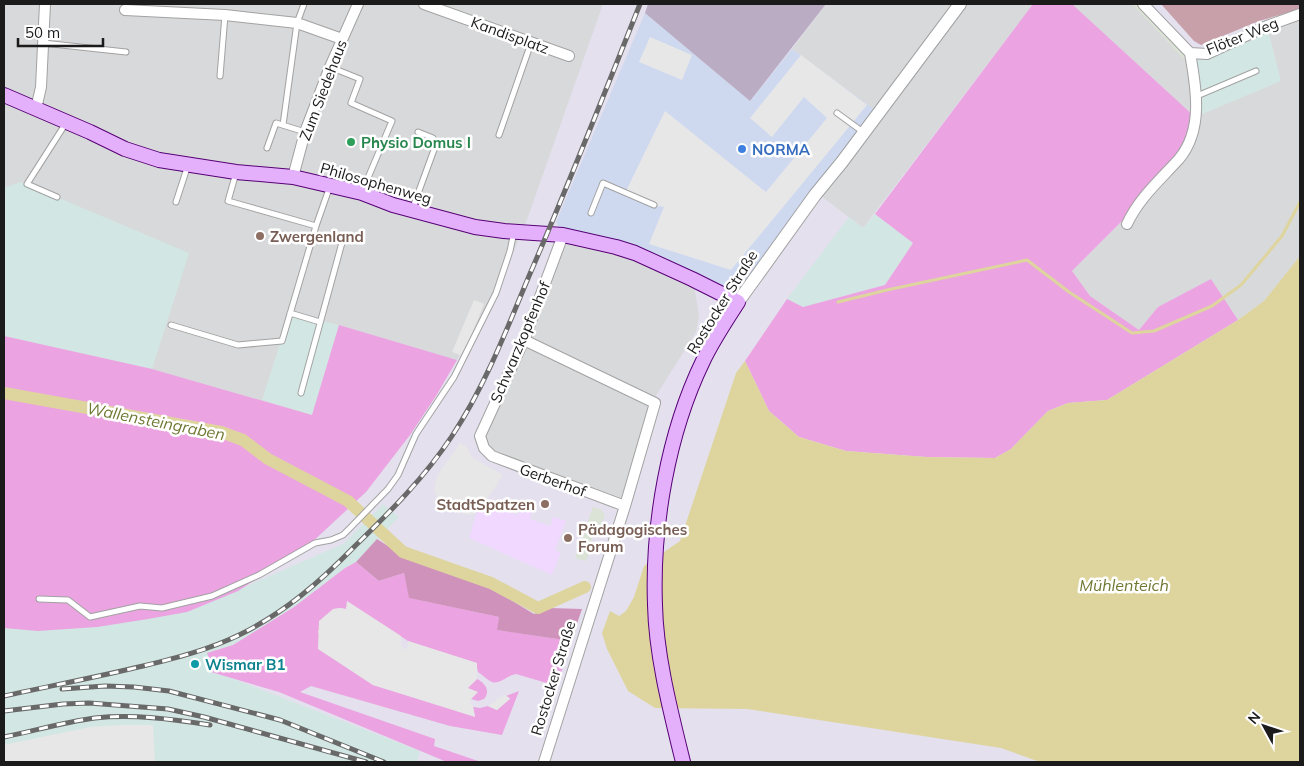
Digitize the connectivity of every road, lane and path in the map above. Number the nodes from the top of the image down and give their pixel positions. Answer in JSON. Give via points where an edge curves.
{"nodes":[{"id":1,"x":45,"y":4,"type":"edge"},
{"id":2,"x":304,"y":4,"type":"edge"},
{"id":3,"x":358,"y":4,"type":"edge"},
{"id":4,"x":424,"y":4,"type":"edge"},
{"id":5,"x":960,"y":4,"type":"edge"},
{"id":6,"x":1142,"y":4,"type":"edge"},
{"id":7,"x":125,"y":10,"type":"dead end"},
{"id":8,"x":1300,"y":14,"type":"edge"},
{"id":9,"x":224,"y":15,"type":"junction"},
{"id":10,"x":298,"y":23,"type":"junction"},
{"id":11,"x":342,"y":39,"type":"junction"},
{"id":12,"x":43,"y":43,"type":"junction"},
{"id":13,"x":531,"y":43,"type":"junction"},
{"id":14,"x":126,"y":52,"type":"dead end"},
{"id":15,"x":1190,"y":52,"type":"junction"},
{"id":16,"x":569,"y":56,"type":"dead end"},
{"id":17,"x":330,"y":67,"type":"junction"},
{"id":18,"x":1256,"y":71,"type":"dead end"},
{"id":19,"x":220,"y":76,"type":"dead end"},
{"id":20,"x":1197,"y":96,"type":"junction"},
{"id":21,"x":6,"y":100,"type":"edge"},
{"id":22,"x":36,"y":109,"type":"junction"},
{"id":23,"x":837,"y":113,"type":"dead end"},
{"id":24,"x":67,"y":122,"type":"junction"},
{"id":25,"x":283,"y":125,"type":"junction"},
{"id":26,"x":305,"y":132,"type":"junction"},
{"id":27,"x":418,"y":132,"type":"dead end"},
{"id":28,"x":864,"y":132,"type":"junction"},
{"id":29,"x":499,"y":135,"type":"dead end"},
{"id":30,"x":267,"y":148,"type":"dead end"},
{"id":31,"x":188,"y":164,"type":"junction"},
{"id":32,"x":236,"y":172,"type":"junction"},
{"id":33,"x":293,"y":177,"type":"junction"},
{"id":34,"x":330,"y":186,"type":"junction"},
{"id":35,"x":362,"y":192,"type":"junction"},
{"id":36,"x":57,"y":197,"type":"dead end"},
{"id":37,"x":176,"y":202,"type":"dead end"},
{"id":38,"x":654,"y":205,"type":"dead end"},
{"id":39,"x":412,"y":210,"type":"junction"},
{"id":40,"x":590,"y":213,"type":"dead end"},
{"id":41,"x":1127,"y":224,"type":"dead end"},
{"id":42,"x":316,"y":226,"type":"junction"},
{"id":43,"x":514,"y":231,"type":"junction"},
{"id":44,"x":563,"y":235,"type":"junction"},
{"id":45,"x":343,"y":239,"type":"dead end"},
{"id":46,"x":738,"y":302,"type":"junction"},
{"id":47,"x":290,"y":314,"type":"junction"},
{"id":48,"x":320,"y":322,"type":"junction"},
{"id":49,"x":171,"y":325,"type":"dead end"},
{"id":50,"x":524,"y":340,"type":"junction"},
{"id":51,"x":301,"y":393,"type":"dead end"},
{"id":52,"x":484,"y":448,"type":"joint"},
{"id":53,"x":625,"y":506,"type":"junction"},
{"id":54,"x":39,"y":598,"type":"dead end"},
{"id":55,"x":544,"y":762,"type":"edge"},
{"id":56,"x":682,"y":762,"type":"edge"}],
"edges":[{"from":1,"to":12,"type":"street"},
{"from":2,"to":10,"type":"lane"},
{"from":3,"to":11,"type":"street","name":"Zum Siedehaus"},
{"from":4,"to":13,"type":"street","name":"Kandisplatz"},
{"from":5,"to":28,"type":"street","name":"Rostocker Straße"},
{"from":6,"to":15,"type":"street","name":"Flöter Weg"},
{"from":7,"to":9,"type":"street"},
{"from":8,"to":15,"type":"street","name":"Flöter Weg","via":[[1206,54]]},
{"from":9,"to":10,"type":"street"},
{"from":9,"to":19,"type":"lane"},
{"from":10,"to":11,"type":"street"},
{"from":10,"to":25,"type":"lane"},
{"from":11,"to":17,"type":"street","name":"Zum Siedehaus"},
{"from":12,"to":14,"type":"lane"},
{"from":12,"to":22,"type":"street","via":[[41,87]]},
{"from":13,"to":16,"type":"street","name":"Kandisplatz"},
{"from":13,"to":29,"type":"lane"},
{"from":15,"to":20,"type":"street"},
{"from":17,"to":26,"type":"street","name":"Zum Siedehaus"},
{"from":17,"to":35,"type":"lane","via":[[360,79],[351,103],[392,121]]},
{"from":18,"to":20,"type":"lane"},
{"from":20,"to":41,"type":"street","via":[[1192,135],[1180,157],[1155,183]]},
{"from":21,"to":22,"type":"main road","name":"Philosophenweg"},
{"from":22,"to":24,"type":"main road","name":"Philosophenweg"},
{"from":23,"to":28,"type":"lane"},
{"from":24,"to":31,"type":"main road","name":"Philosophenweg","via":[[125,149],[159,160]]},
{"from":24,"to":36,"type":"lane","via":[[27,184]]},
{"from":25,"to":26,"type":"lane"},
{"from":25,"to":30,"type":"lane","via":[[276,123]]},
{"from":26,"to":33,"type":"street","name":"Zum Siedehaus"},
{"from":27,"to":39,"type":"lane","via":[[433,138],[435,148]]},
{"from":28,"to":46,"type":"street","name":"Rostocker Straße"},
{"from":31,"to":32,"type":"main road","name":"Philosophenweg"},
{"from":31,"to":37,"type":"lane"},
{"from":32,"to":33,"type":"main road","name":"Philosophenweg"},
{"from":32,"to":42,"type":"lane","via":[[228,201]]},
{"from":33,"to":34,"type":"main road","name":"Philosophenweg"},
{"from":34,"to":35,"type":"main road","name":"Philosophenweg"},
{"from":34,"to":42,"type":"lane"},
{"from":35,"to":39,"type":"main road","name":"Philosophenweg"},
{"from":38,"to":40,"type":"lane","via":[[603,183]]},
{"from":39,"to":43,"type":"main road","name":"Philosophenweg","via":[[475,227]]},
{"from":42,"to":47,"type":"lane"},
{"from":43,"to":44,"type":"main road","name":"Philosophenweg"},
{"from":43,"to":54,"type":"lane","via":[[496,293],[444,392],[416,434],[398,475],[373,506],[343,535],[315,543],[259,575],[212,596],[162,608],[140,606],[90,617],[68,600]]},
{"from":44,"to":46,"type":"main road","name":"Philosophenweg","via":[[635,253]]},
{"from":44,"to":50,"type":"street","name":"Schwarzkopfenhof"},
{"from":45,"to":48,"type":"lane"},
{"from":46,"to":56,"type":"main road","name":"Rostocker Straße","via":[[711,346],[690,390],[678,426],[657,535],[655,605],[664,675]]},
{"from":47,"to":48,"type":"lane"},
{"from":47,"to":49,"type":"lane","via":[[282,341],[238,345]]},
{"from":48,"to":51,"type":"lane"},
{"from":50,"to":52,"type":"street","name":"Schwarzkopfenhof","via":[[480,436]]},
{"from":50,"to":53,"type":"street","name":"Rostocker Straße","via":[[655,403]]},
{"from":52,"to":53,"type":"street","name":"Gerberhof","via":[[492,456],[510,464]]},
{"from":53,"to":55,"type":"street","name":"Rostocker Straße"}]}
